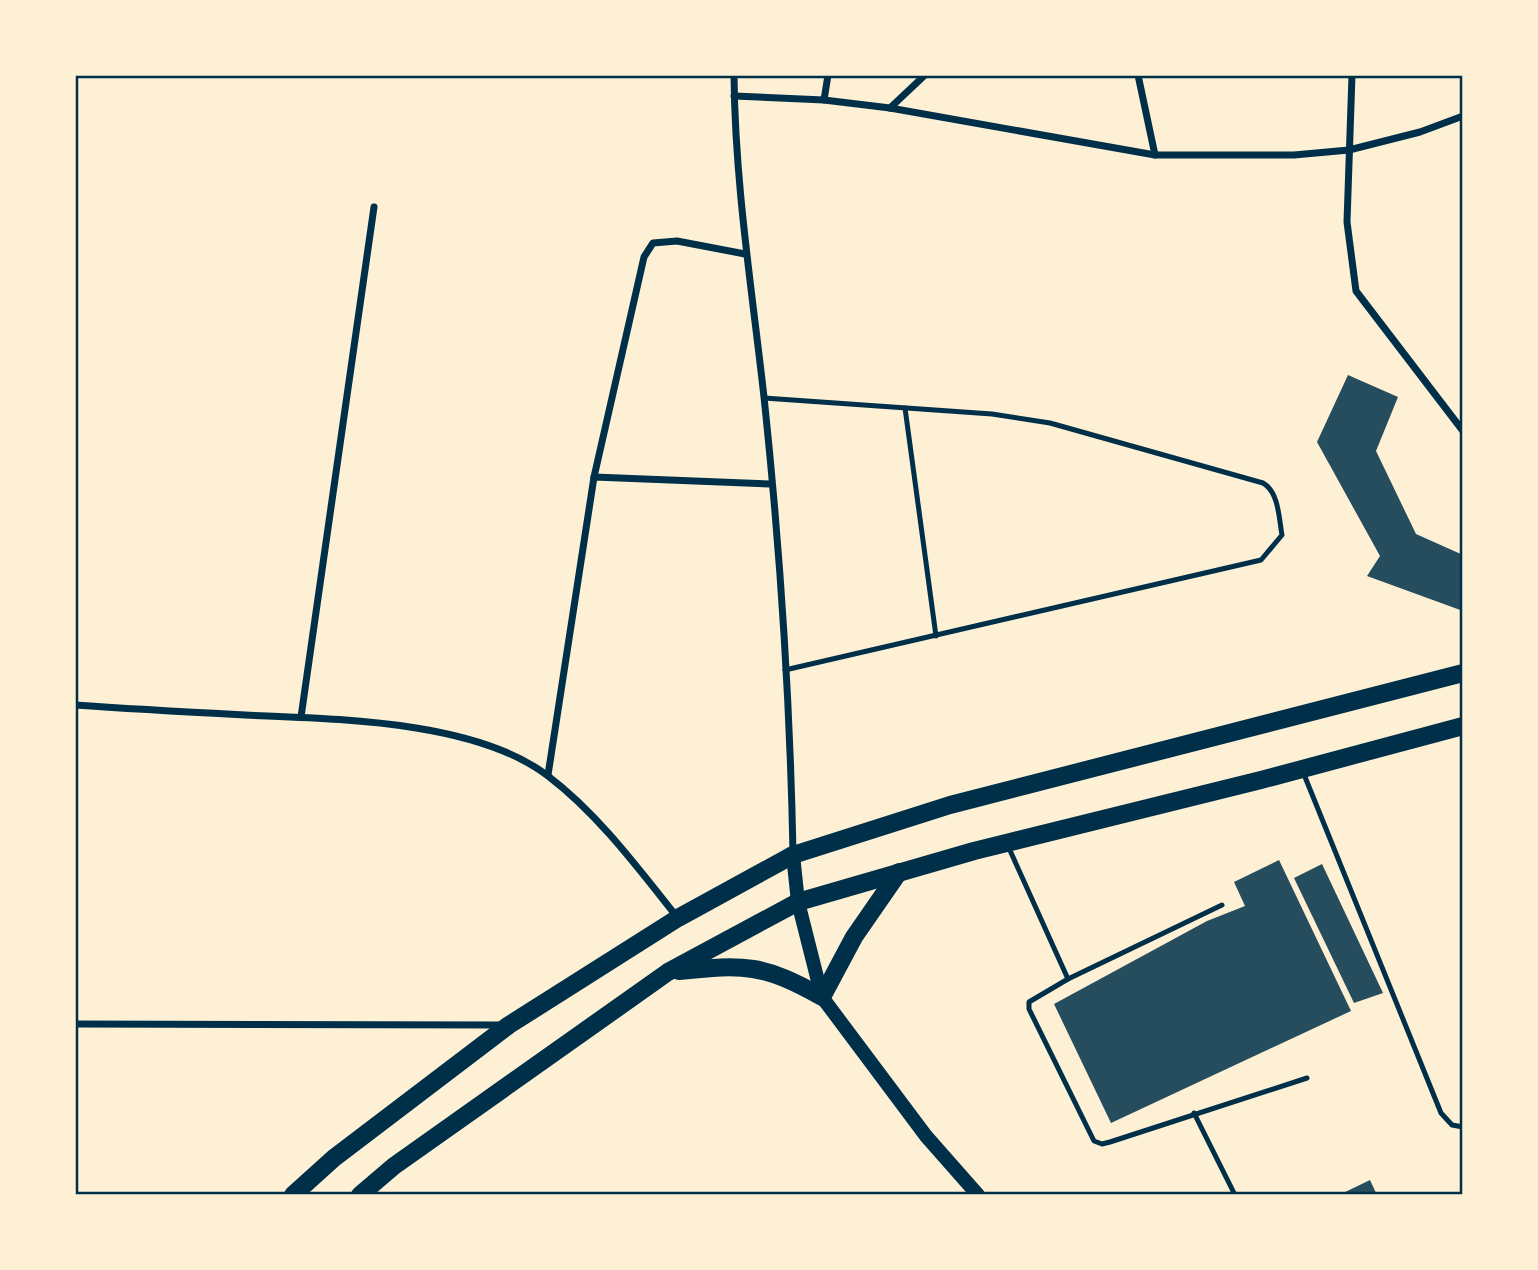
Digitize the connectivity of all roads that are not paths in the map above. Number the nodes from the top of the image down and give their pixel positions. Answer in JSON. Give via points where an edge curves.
{"nodes":[{"id":1,"x":734,"y":75,"type":"edge"},
{"id":2,"x":828,"y":75,"type":"edge"},
{"id":3,"x":925,"y":75,"type":"edge"},
{"id":4,"x":1138,"y":75,"type":"edge"},
{"id":5,"x":1352,"y":75,"type":"edge"},
{"id":6,"x":734,"y":96,"type":"junction"},
{"id":7,"x":824,"y":100,"type":"junction"},
{"id":8,"x":890,"y":108,"type":"junction"},
{"id":9,"x":1463,"y":116,"type":"edge"},
{"id":10,"x":1349,"y":150,"type":"junction"},
{"id":11,"x":1155,"y":155,"type":"junction"},
{"id":12,"x":373,"y":207,"type":"dead end"},
{"id":13,"x":745,"y":254,"type":"junction"},
{"id":14,"x":764,"y":398,"type":"junction"},
{"id":15,"x":905,"y":408,"type":"junction"},
{"id":16,"x":1463,"y":431,"type":"edge"},
{"id":17,"x":594,"y":477,"type":"junction"},
{"id":18,"x":771,"y":484,"type":"junction"},
{"id":19,"x":936,"y":636,"type":"junction"},
{"id":20,"x":785,"y":670,"type":"junction"},
{"id":21,"x":1463,"y":673,"type":"edge"},
{"id":22,"x":75,"y":705,"type":"edge"},
{"id":23,"x":301,"y":717,"type":"junction"},
{"id":24,"x":1463,"y":726,"type":"edge"},
{"id":25,"x":1302,"y":769,"type":"junction"},
{"id":26,"x":548,"y":775,"type":"junction"},
{"id":27,"x":1006,"y":844,"type":"junction"},
{"id":28,"x":793,"y":855,"type":"junction"},
{"id":29,"x":899,"y":872,"type":"junction"},
{"id":30,"x":798,"y":902,"type":"junction"},
{"id":31,"x":1222,"y":905,"type":"dead end"},
{"id":32,"x":678,"y":918,"type":"junction"},
{"id":33,"x":668,"y":972,"type":"junction"},
{"id":34,"x":1068,"y":979,"type":"junction"},
{"id":35,"x":821,"y":997,"type":"junction"},
{"id":36,"x":75,"y":1024,"type":"edge"},
{"id":37,"x":509,"y":1025,"type":"junction"},
{"id":38,"x":1307,"y":1078,"type":"dead end"},
{"id":39,"x":1194,"y":1113,"type":"junction"},
{"id":40,"x":1463,"y":1127,"type":"edge"},
{"id":41,"x":293,"y":1195,"type":"edge"},
{"id":42,"x":360,"y":1195,"type":"edge"},
{"id":43,"x":978,"y":1195,"type":"edge"},
{"id":44,"x":1235,"y":1195,"type":"edge"}],
"edges":[{"from":1,"to":6,"type":"street"},
{"from":2,"to":7,"type":"street"},
{"from":3,"to":8,"type":"street"},
{"from":4,"to":11,"type":"street"},
{"from":5,"to":10,"type":"street"},
{"from":6,"to":7,"type":"street"},
{"from":6,"to":13,"type":"street"},
{"from":7,"to":8,"type":"street"},
{"from":8,"to":11,"type":"street"},
{"from":9,"to":10,"type":"street"},
{"from":10,"to":11,"type":"street","via":[[1294,155]]},
{"from":10,"to":16,"type":"street","via":[[1347,222],[1356,291]]},
{"from":12,"to":23,"type":"street"},
{"from":13,"to":14,"type":"street"},
{"from":13,"to":17,"type":"street","via":[[677,241],[653,243],[644,257]]},
{"from":14,"to":15,"type":"lane"},
{"from":14,"to":18,"type":"street"},
{"from":15,"to":19,"type":"lane"},
{"from":15,"to":19,"type":"lane","via":[[1050,423],[1263,483],[1275,499],[1282,535],[1261,560]]},
{"from":17,"to":18,"type":"street"},
{"from":17,"to":26,"type":"street"},
{"from":18,"to":20,"type":"street"},
{"from":19,"to":20,"type":"lane"},
{"from":20,"to":28,"type":"street"},
{"from":21,"to":28,"type":"main road","via":[[950,805]]},
{"from":22,"to":23,"type":"street"},
{"from":23,"to":26,"type":"street","via":[[404,726],[500,748]]},
{"from":24,"to":25,"type":"main road"},
{"from":25,"to":27,"type":"main road"},
{"from":25,"to":40,"type":"lane","via":[[1441,1114],[1452,1125]]},
{"from":26,"to":32,"type":"street","via":[[632,861]]},
{"from":27,"to":29,"type":"main road"},
{"from":27,"to":34,"type":"lane"},
{"from":28,"to":30,"type":"main road"},
{"from":28,"to":32,"type":"main road"},
{"from":29,"to":30,"type":"main road"},
{"from":29,"to":35,"type":"main road","via":[[854,937]]},
{"from":30,"to":33,"type":"main road"},
{"from":30,"to":35,"type":"main road"},
{"from":31,"to":34,"type":"lane"},
{"from":32,"to":37,"type":"main road"},
{"from":33,"to":35,"type":"main road","via":[[750,966],[780,974]]},
{"from":33,"to":42,"type":"main road"},
{"from":34,"to":39,"type":"lane","via":[[1029,1002],[1029,1009],[1094,1141],[1110,1142]]},
{"from":35,"to":43,"type":"main road","via":[[926,1136]]},
{"from":36,"to":37,"type":"street"},
{"from":37,"to":41,"type":"main road","via":[[334,1158]]},
{"from":38,"to":39,"type":"lane"},
{"from":39,"to":44,"type":"lane"}]}
